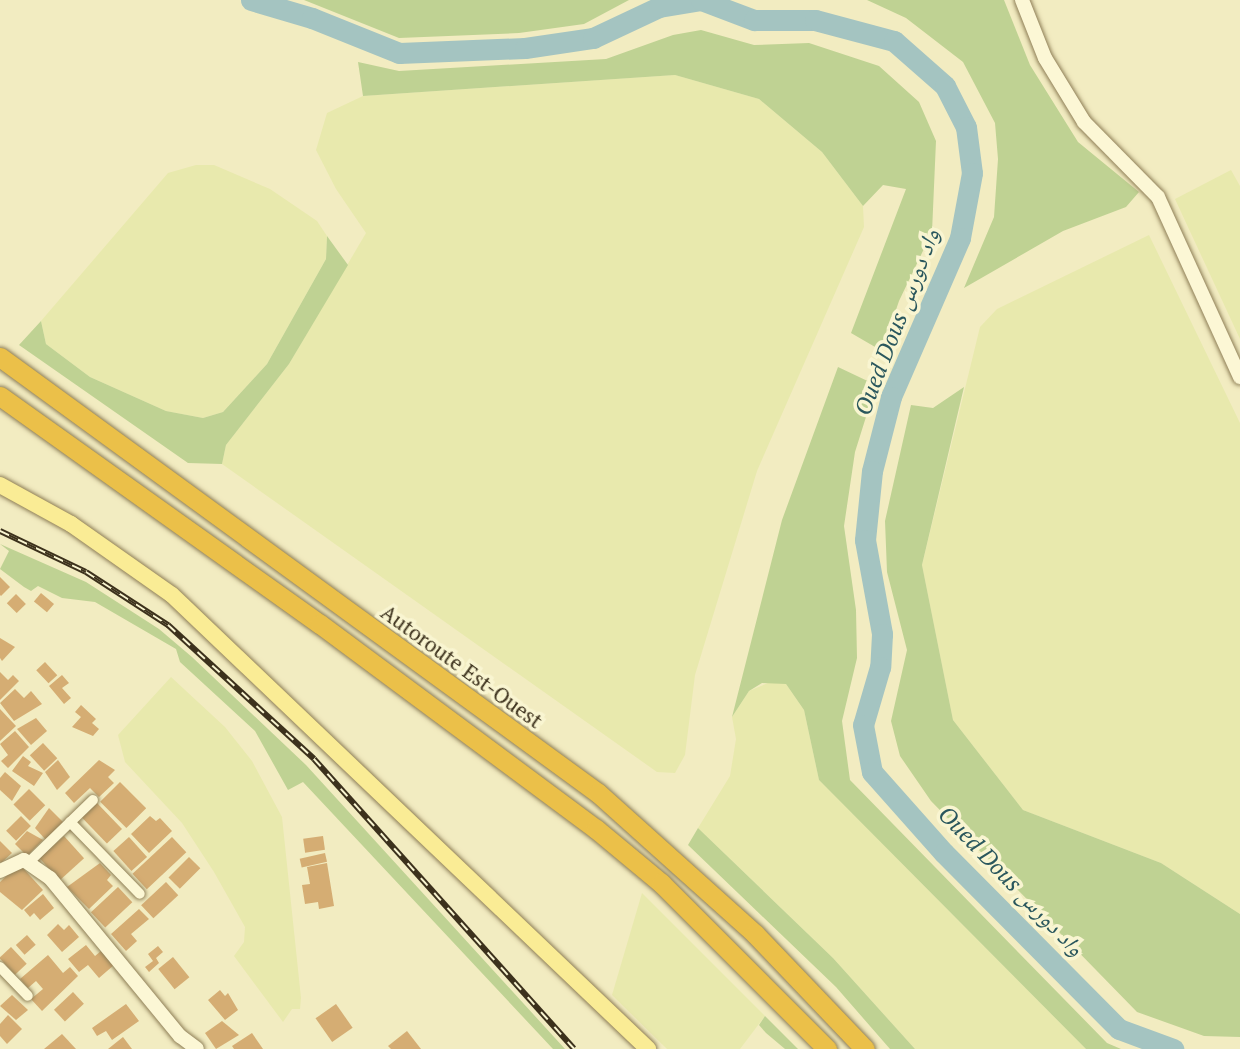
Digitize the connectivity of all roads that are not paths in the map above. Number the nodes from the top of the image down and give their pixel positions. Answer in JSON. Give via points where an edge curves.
{"nodes":[{"id":1,"x":1022,"y":0,"type":"edge"},
{"id":2,"x":0,"y":357,"type":"edge"},
{"id":3,"x":1240,"y":377,"type":"edge"},
{"id":4,"x":0,"y":396,"type":"edge"},
{"id":5,"x":0,"y":485,"type":"edge"},
{"id":6,"x":93,"y":800,"type":"dead end"},
{"id":7,"x":70,"y":822,"type":"junction"},
{"id":8,"x":29,"y":862,"type":"junction"},
{"id":9,"x":0,"y":871,"type":"edge"},
{"id":10,"x":140,"y":894,"type":"dead end"},
{"id":11,"x":0,"y":967,"type":"edge"},
{"id":12,"x":28,"y":996,"type":"dead end"},
{"id":13,"x":197,"y":1049,"type":"edge"},
{"id":14,"x":648,"y":1049,"type":"edge"},
{"id":15,"x":827,"y":1049,"type":"edge"},
{"id":16,"x":865,"y":1049,"type":"edge"}],
"edges":[{"from":1,"to":3,"type":"street","via":[[1045,58],[1084,122],[1158,197]]},
{"from":2,"to":16,"type":"highway","name":"Autoroute Est-Ouest","via":[[598,793],[755,934]]},
{"from":4,"to":15,"type":"highway","via":[[586,821],[662,883]]},
{"from":5,"to":14,"type":"main road","via":[[71,524],[172,595]]},
{"from":6,"to":7,"type":"street"},
{"from":7,"to":8,"type":"street"},
{"from":7,"to":10,"type":"street"},
{"from":8,"to":9,"type":"street","via":[[18,860]]},
{"from":8,"to":13,"type":"street","via":[[50,878],[180,1036]]},
{"from":11,"to":12,"type":"street"}]}
